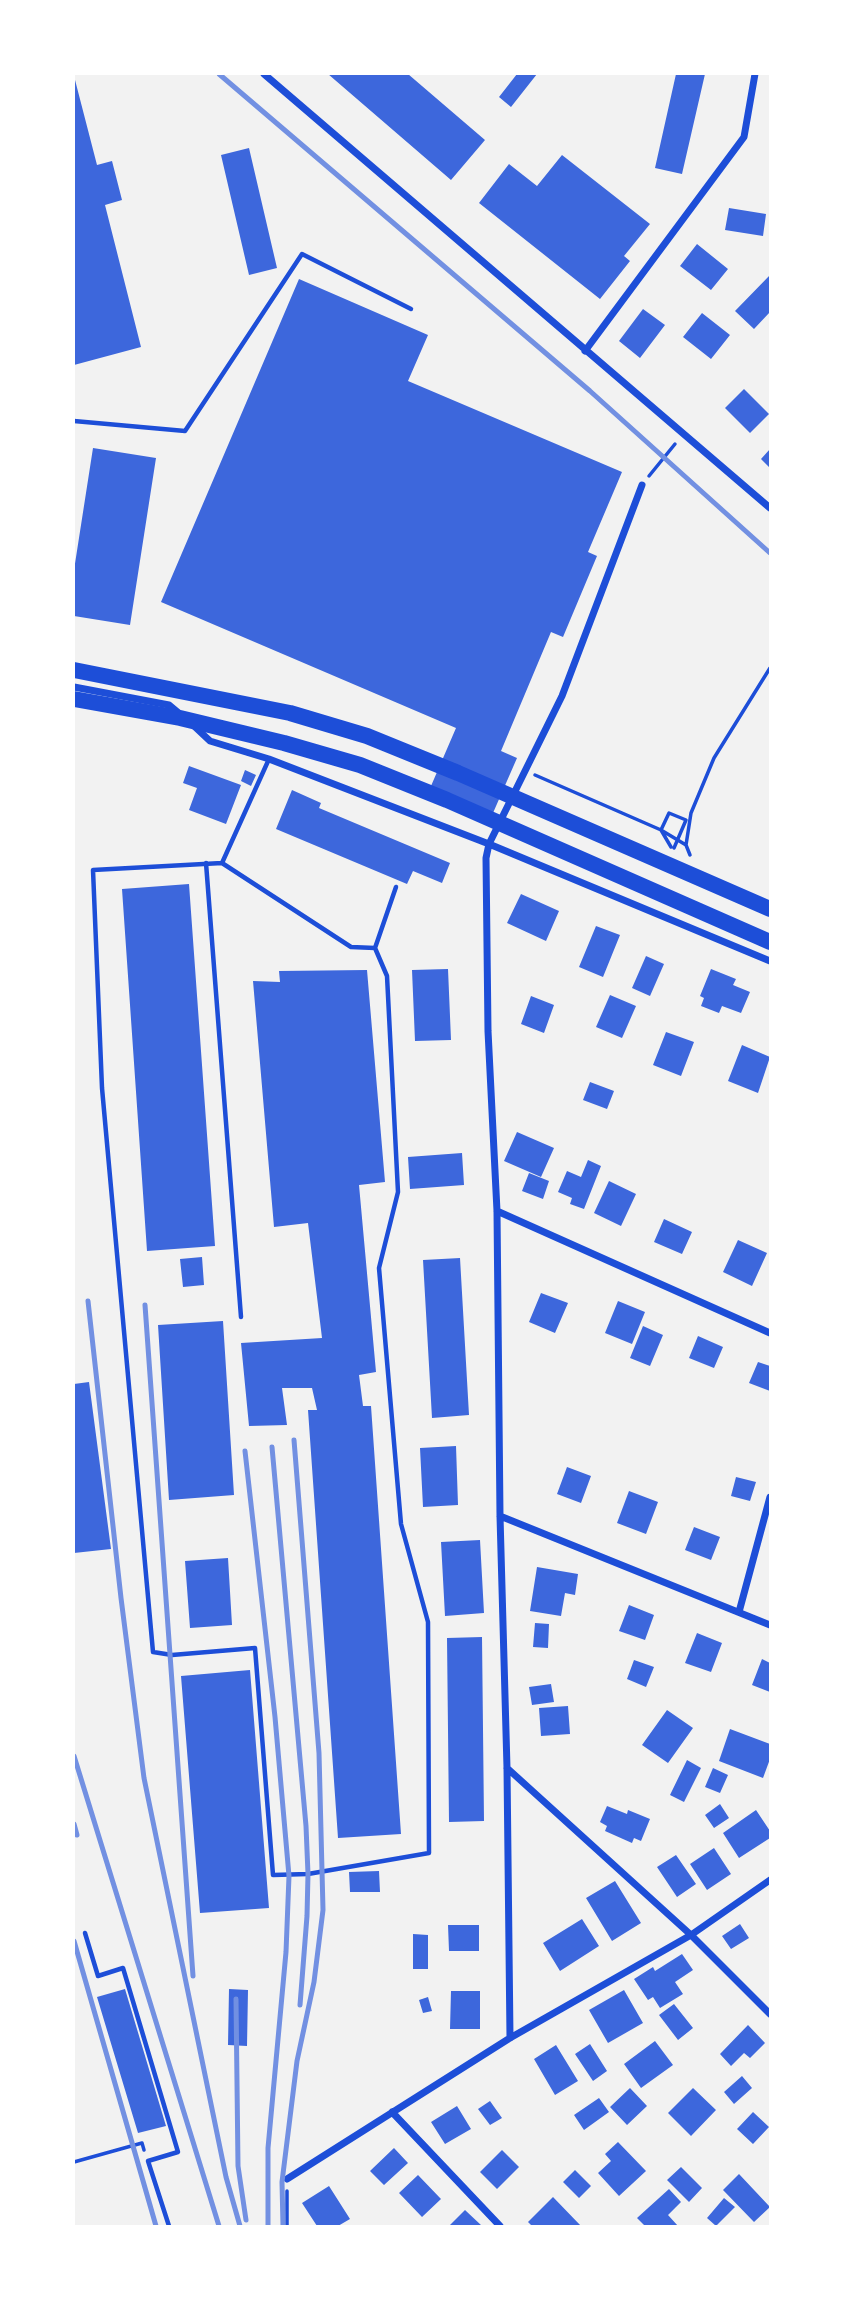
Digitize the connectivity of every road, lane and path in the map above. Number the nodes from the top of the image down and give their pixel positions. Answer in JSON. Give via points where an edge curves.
{"nodes":[{"id":1,"x":264,"y":74,"type":"edge"},
{"id":2,"x":755,"y":74,"type":"edge"},
{"id":3,"x":411,"y":309,"type":"dead end"},
{"id":4,"x":585,"y":351,"type":"junction"},
{"id":5,"x":74,"y":421,"type":"edge"},
{"id":6,"x":683,"y":434,"type":"junction"},
{"id":7,"x":642,"y":485,"type":"joint"},
{"id":8,"x":771,"y":508,"type":"edge"},
{"id":9,"x":771,"y":668,"type":"edge"},
{"id":10,"x":74,"y":670,"type":"edge"},
{"id":11,"x":74,"y":687,"type":"edge"},
{"id":12,"x":74,"y":699,"type":"edge"},
{"id":13,"x":269,"y":759,"type":"junction"},
{"id":14,"x":661,"y":830,"type":"dead end"},
{"id":15,"x":489,"y":844,"type":"junction"},
{"id":16,"x":686,"y":845,"type":"dead end"},
{"id":17,"x":673,"y":850,"type":"dead end"},
{"id":18,"x":206,"y":863,"type":"junction"},
{"id":19,"x":222,"y":863,"type":"junction"},
{"id":20,"x":396,"y":887,"type":"dead end"},
{"id":21,"x":771,"y":909,"type":"edge"},
{"id":22,"x":771,"y":942,"type":"edge"},
{"id":23,"x":376,"y":948,"type":"junction"},
{"id":24,"x":771,"y":961,"type":"edge"},
{"id":25,"x":497,"y":1211,"type":"junction"},
{"id":26,"x":241,"y":1317,"type":"dead end"},
{"id":27,"x":771,"y":1333,"type":"edge"},
{"id":28,"x":771,"y":1497,"type":"edge"},
{"id":29,"x":500,"y":1516,"type":"junction"},
{"id":30,"x":739,"y":1612,"type":"junction"},
{"id":31,"x":771,"y":1625,"type":"edge"},
{"id":32,"x":507,"y":1768,"type":"junction"},
{"id":33,"x":771,"y":1880,"type":"edge"},
{"id":34,"x":85,"y":1933,"type":"dead end"},
{"id":35,"x":691,"y":1935,"type":"junction"},
{"id":36,"x":771,"y":2014,"type":"edge"},
{"id":37,"x":510,"y":2038,"type":"junction"},
{"id":38,"x":392,"y":2112,"type":"junction"},
{"id":39,"x":148,"y":2161,"type":"junction"},
{"id":40,"x":74,"y":2162,"type":"edge"},
{"id":41,"x":287,"y":2179,"type":"joint"},
{"id":42,"x":169,"y":2227,"type":"edge"},
{"id":43,"x":287,"y":2227,"type":"edge"},
{"id":44,"x":500,"y":2227,"type":"edge"}],
"edges":[{"from":1,"to":4,"type":"street"},
{"from":2,"to":4,"type":"street","via":[[744,137]]},
{"from":3,"to":5,"type":"lane","via":[[302,254],[185,431]]},
{"from":4,"to":6,"type":"street"},
{"from":6,"to":7,"type":"path"},
{"from":6,"to":8,"type":"street"},
{"from":7,"to":15,"type":"street","via":[[562,696]]},
{"from":9,"to":16,"type":"path","via":[[714,758],[691,813]]},
{"from":10,"to":21,"type":"highway","via":[[290,713],[367,736]]},
{"from":11,"to":13,"type":"street","via":[[169,705],[210,741]]},
{"from":12,"to":22,"type":"highway","via":[[192,721],[360,765]]},
{"from":13,"to":15,"type":"street"},
{"from":13,"to":19,"type":"lane"},
{"from":14,"to":17,"type":"path","via":[[669,813],[686,820]]},
{"from":15,"to":24,"type":"street"},
{"from":15,"to":25,"type":"street","via":[[488,1031]]},
{"from":18,"to":19,"type":"lane"},
{"from":18,"to":23,"type":"lane","via":[[93,870],[102,1088],[153,1653],[255,1648],[273,1875],[322,1872],[429,1853],[428,1622],[401,1524],[380,1268],[398,1192],[387,976]]},
{"from":18,"to":26,"type":"lane"},
{"from":19,"to":23,"type":"lane","via":[[351,947]]},
{"from":20,"to":23,"type":"lane"},
{"from":25,"to":27,"type":"street"},
{"from":25,"to":29,"type":"street"},
{"from":28,"to":30,"type":"street"},
{"from":29,"to":30,"type":"street"},
{"from":29,"to":32,"type":"street"},
{"from":30,"to":31,"type":"street"},
{"from":32,"to":35,"type":"street"},
{"from":32,"to":37,"type":"street"},
{"from":33,"to":35,"type":"street"},
{"from":34,"to":39,"type":"lane","via":[[98,1976],[123,1968],[177,2152]]},
{"from":35,"to":36,"type":"street"},
{"from":35,"to":37,"type":"street"},
{"from":37,"to":38,"type":"street"},
{"from":38,"to":41,"type":"street"},
{"from":38,"to":44,"type":"street"},
{"from":39,"to":40,"type":"path","via":[[142,2143]]},
{"from":39,"to":42,"type":"lane"},
{"from":41,"to":43,"type":"path"}]}
